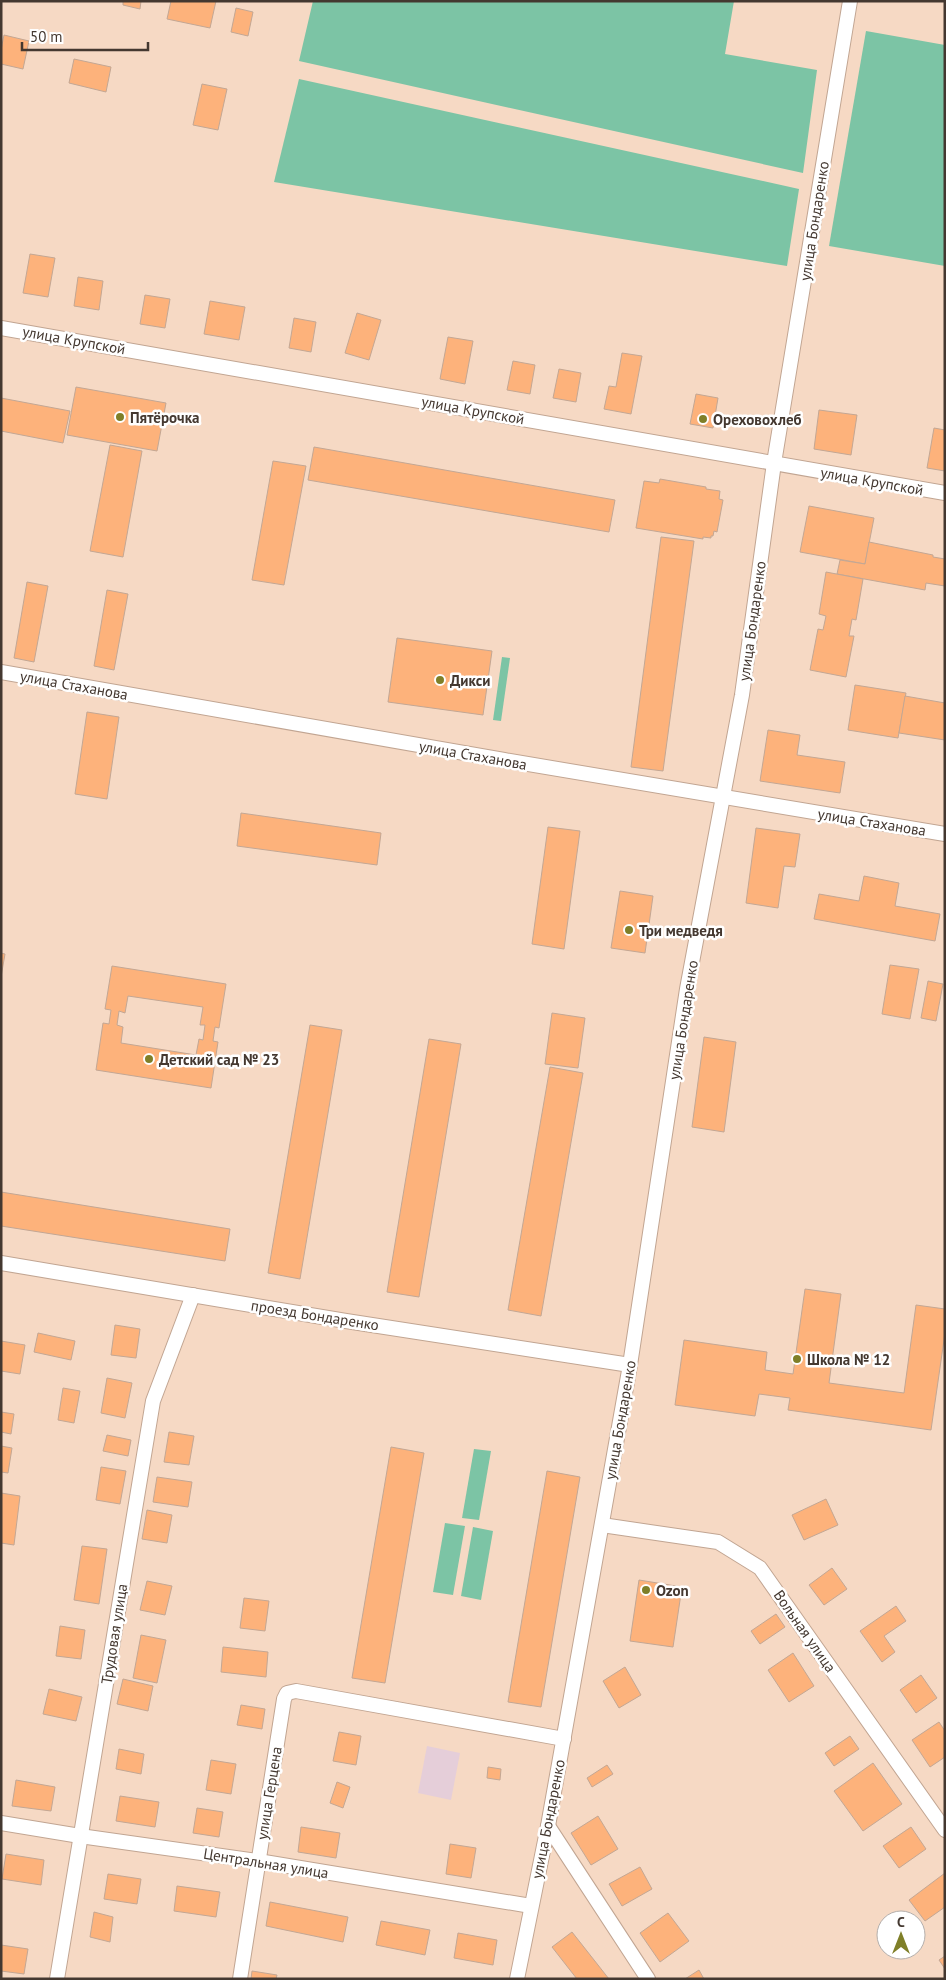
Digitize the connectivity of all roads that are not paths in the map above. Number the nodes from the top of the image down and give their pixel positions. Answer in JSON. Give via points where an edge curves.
{"nodes":[{"id":1,"x":850,"y":1,"type":"edge"},
{"id":2,"x":1,"y":328,"type":"edge"},
{"id":3,"x":774,"y":463,"type":"junction"},
{"id":4,"x":945,"y":493,"type":"edge"},
{"id":5,"x":1,"y":672,"type":"edge"},
{"id":6,"x":723,"y":797,"type":"junction"},
{"id":7,"x":945,"y":834,"type":"edge"},
{"id":8,"x":1,"y":1263,"type":"edge"},
{"id":9,"x":193,"y":1295,"type":"junction"},
{"id":10,"x":630,"y":1365,"type":"junction"},
{"id":11,"x":602,"y":1525,"type":"junction"},
{"id":12,"x":564,"y":1739,"type":"junction"},
{"id":13,"x":1,"y":1823,"type":"edge"},
{"id":14,"x":548,"y":1826,"type":"junction"},
{"id":15,"x":945,"y":1830,"type":"edge"},
{"id":16,"x":80,"y":1836,"type":"junction"},
{"id":17,"x":258,"y":1861,"type":"junction"},
{"id":18,"x":531,"y":1906,"type":"junction"},
{"id":19,"x":57,"y":1979,"type":"edge"},
{"id":20,"x":240,"y":1979,"type":"edge"},
{"id":21,"x":518,"y":1979,"type":"edge"},
{"id":22,"x":648,"y":1979,"type":"edge"}],
"edges":[{"from":1,"to":3,"type":"street","name":"улица Бондаренко"},
{"from":2,"to":3,"type":"street","name":"улица Крупской"},
{"from":3,"to":4,"type":"street","name":"улица Крупской"},
{"from":3,"to":6,"type":"street","name":"улица Бондаренко","via":[[742,695]]},
{"from":5,"to":6,"type":"street","name":"улица Стаханова"},
{"from":6,"to":7,"type":"street","name":"улица Стаханова"},
{"from":6,"to":10,"type":"street","name":"улица Бондаренко","via":[[687,989]]},
{"from":8,"to":9,"type":"street","name":"проезд Бондаренко"},
{"from":9,"to":10,"type":"street","name":"проезд Бондаренко"},
{"from":9,"to":16,"type":"street","name":"Трудовая улица","via":[[153,1402]]},
{"from":10,"to":11,"type":"street","name":"улица Бондаренко"},
{"from":11,"to":12,"type":"street","name":"улица Бондаренко"},
{"from":11,"to":15,"type":"street","name":"Вольная улица","via":[[718,1542],[760,1568]]},
{"from":12,"to":14,"type":"street","name":"улица Бондаренко"},
{"from":12,"to":17,"type":"street","name":"улица Герцена","via":[[312,1694],[287,1693]]},
{"from":13,"to":16,"type":"street","name":"Центральная улица"},
{"from":14,"to":18,"type":"street","name":"улица Бондаренко"},
{"from":14,"to":22,"type":"street"},
{"from":16,"to":17,"type":"street","name":"Центральная улица"},
{"from":16,"to":19,"type":"street","name":"Трудовая улица"},
{"from":17,"to":18,"type":"street","name":"Центральная улица"},
{"from":17,"to":20,"type":"street","name":"улица Герцена"},
{"from":18,"to":21,"type":"street","name":"улица Бондаренко"}]}
